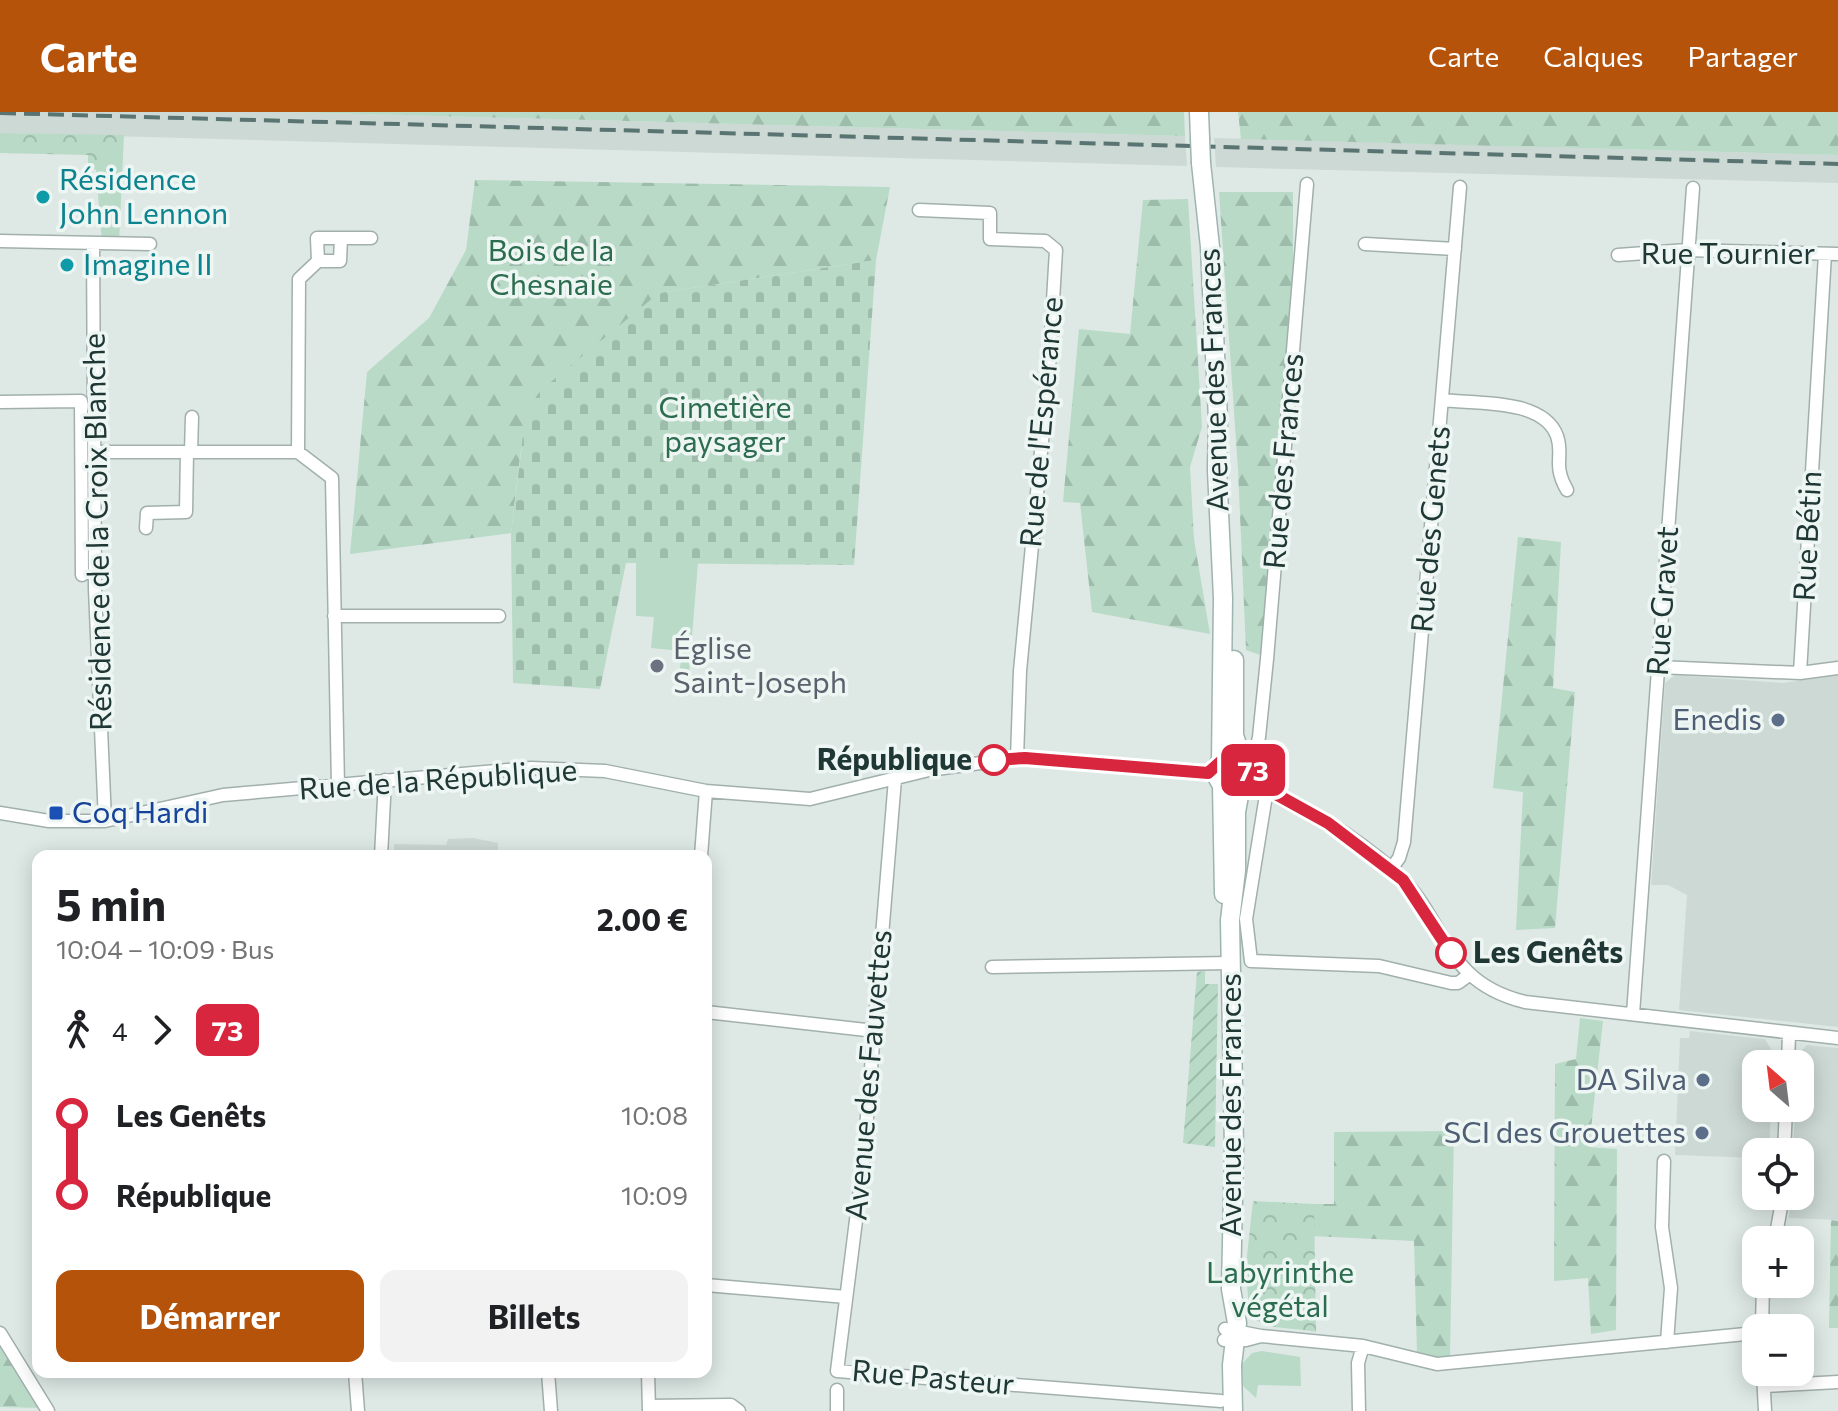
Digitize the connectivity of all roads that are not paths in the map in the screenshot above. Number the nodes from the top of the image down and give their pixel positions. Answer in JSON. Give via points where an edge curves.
{"nodes":[{"id":1,"x":1199,"y":112,"type":"edge"},
{"id":2,"x":1307,"y":184,"type":"dead end"},
{"id":3,"x":1460,"y":187,"type":"dead end"},
{"id":4,"x":1693,"y":188,"type":"dead end"},
{"id":5,"x":919,"y":210,"type":"dead end"},
{"id":6,"x":341,"y":238,"type":"junction"},
{"id":7,"x":371,"y":238,"type":"dead end"},
{"id":8,"x":0,"y":241,"type":"edge"},
{"id":9,"x":93,"y":243,"type":"junction"},
{"id":10,"x":150,"y":244,"type":"dead end"},
{"id":11,"x":1365,"y":244,"type":"dead end"},
{"id":12,"x":1455,"y":249,"type":"junction"},
{"id":13,"x":1687,"y":250,"type":"junction"},
{"id":14,"x":1832,"y":254,"type":"edge"},
{"id":15,"x":1618,"y":255,"type":"dead end"},
{"id":16,"x":318,"y":261,"type":"junction"},
{"id":17,"x":1442,"y":400,"type":"junction"},
{"id":18,"x":0,"y":402,"type":"edge"},
{"id":19,"x":192,"y":417,"type":"dead end"},
{"id":20,"x":96,"y":452,"type":"junction"},
{"id":21,"x":189,"y":452,"type":"junction"},
{"id":22,"x":298,"y":452,"type":"junction"},
{"id":23,"x":1567,"y":490,"type":"dead end"},
{"id":24,"x":146,"y":528,"type":"dead end"},
{"id":25,"x":82,"y":575,"type":"dead end"},
{"id":26,"x":334,"y":616,"type":"junction"},
{"id":27,"x":499,"y":616,"type":"dead end"},
{"id":28,"x":1658,"y":667,"type":"junction"},
{"id":29,"x":1838,"y":668,"type":"edge"},
{"id":30,"x":1800,"y":673,"type":"junction"},
{"id":31,"x":1017,"y":758,"type":"junction"},
{"id":32,"x":1233,"y":772,"type":"junction"},
{"id":33,"x":895,"y":779,"type":"junction"},
{"id":34,"x":385,"y":780,"type":"junction"},
{"id":35,"x":338,"y":786,"type":"junction"},
{"id":36,"x":1266,"y":789,"type":"junction"},
{"id":37,"x":706,"y":791,"type":"junction"},
{"id":38,"x":0,"y":813,"type":"edge"},
{"id":39,"x":105,"y":821,"type":"junction"},
{"id":40,"x":381,"y":850,"type":"edge"},
{"id":41,"x":701,"y":850,"type":"edge"},
{"id":42,"x":1391,"y":869,"type":"junction"},
{"id":43,"x":1231,"y":963,"type":"junction"},
{"id":44,"x":992,"y":967,"type":"dead end"},
{"id":45,"x":1469,"y":975,"type":"junction"},
{"id":46,"x":712,"y":1013,"type":"edge"},
{"id":47,"x":1633,"y":1014,"type":"junction"},
{"id":48,"x":875,"y":1031,"type":"junction"},
{"id":49,"x":1789,"y":1034,"type":"junction"},
{"id":50,"x":1838,"y":1038,"type":"edge"},
{"id":51,"x":1788,"y":1050,"type":"edge"},
{"id":52,"x":1677,"y":1172,"type":"dead end"},
{"id":53,"x":712,"y":1286,"type":"edge"},
{"id":54,"x":846,"y":1297,"type":"junction"},
{"id":55,"x":0,"y":1333,"type":"edge"},
{"id":56,"x":1742,"y":1334,"type":"edge"},
{"id":57,"x":1231,"y":1335,"type":"junction"},
{"id":58,"x":1667,"y":1342,"type":"junction"},
{"id":59,"x":1363,"y":1346,"type":"junction"},
{"id":60,"x":837,"y":1371,"type":"joint"},
{"id":61,"x":355,"y":1378,"type":"edge"},
{"id":62,"x":548,"y":1378,"type":"edge"},
{"id":63,"x":648,"y":1378,"type":"edge"},
{"id":64,"x":1838,"y":1382,"type":"edge"},
{"id":65,"x":1814,"y":1383,"type":"edge"},
{"id":66,"x":1764,"y":1386,"type":"edge"},
{"id":67,"x":837,"y":1390,"type":"dead end"},
{"id":68,"x":1144,"y":1395,"type":"junction"},
{"id":69,"x":1227,"y":1405,"type":"edge"},
{"id":70,"x":649,"y":1408,"type":"edge"},
{"id":71,"x":48,"y":1411,"type":"edge"},
{"id":72,"x":358,"y":1411,"type":"edge"},
{"id":73,"x":551,"y":1411,"type":"edge"},
{"id":74,"x":739,"y":1411,"type":"edge"},
{"id":75,"x":837,"y":1411,"type":"edge"},
{"id":76,"x":1144,"y":1411,"type":"edge"},
{"id":77,"x":1359,"y":1411,"type":"edge"},
{"id":78,"x":1765,"y":1411,"type":"edge"}],
"edges":[{"from":1,"to":32,"type":"main road","name":"Avenue des Frances","bridge":true,"via":[[1210,247]]},
{"from":2,"to":32,"type":"street","name":"Rue des Frances","via":[[1259,737]]},
{"from":3,"to":12,"type":"street","name":"Rue des Genets"},
{"from":4,"to":13,"type":"street","name":"Rue Gravet"},
{"from":5,"to":31,"type":"street","name":"Rue de l'Espérance","via":[[990,213],[990,239],[1045,241],[1056,250]]},
{"from":6,"to":7,"type":"street"},
{"from":6,"to":16,"type":"street","via":[[340,261]]},
{"from":6,"to":16,"type":"street","via":[[317,238]]},
{"from":8,"to":9,"type":"street"},
{"from":9,"to":10,"type":"street"},
{"from":9,"to":20,"type":"street","name":"Résidence de la Croix Blanche"},
{"from":11,"to":12,"type":"street"},
{"from":12,"to":17,"type":"street","name":"Rue des Genets"},
{"from":13,"to":14,"type":"street","name":"Rue Tournier"},
{"from":13,"to":15,"type":"street","name":"Rue Tournier"},
{"from":13,"to":28,"type":"street","name":"Rue Gravet"},
{"from":14,"to":30,"type":"street","name":"Rue Bétin"},
{"from":16,"to":22,"type":"street","via":[[299,279]]},
{"from":17,"to":23,"type":"street","via":[[1535,413],[1555,432],[1557,473]]},
{"from":17,"to":42,"type":"street","name":"Rue des Genets","via":[[1404,842]]},
{"from":18,"to":25,"type":"street","via":[[81,401]]},
{"from":19,"to":21,"type":"street"},
{"from":20,"to":21,"type":"street"},
{"from":20,"to":39,"type":"street","name":"Résidence de la Croix Blanche","via":[[95,589]]},
{"from":21,"to":22,"type":"street"},
{"from":21,"to":24,"type":"street","via":[[186,512],[147,513]]},
{"from":22,"to":26,"type":"street","via":[[324,468],[334,483]]},
{"from":26,"to":27,"type":"street"},
{"from":26,"to":35,"type":"street"},
{"from":28,"to":30,"type":"street"},
{"from":28,"to":47,"type":"street","name":"Rue Gravet"},
{"from":29,"to":30,"type":"street"},
{"from":31,"to":32,"type":"street","name":"Rue de la République"},
{"from":31,"to":33,"type":"street","name":"Rue de la République"},
{"from":32,"to":36,"type":"street"},
{"from":32,"to":43,"type":"main road","name":"Avenue des Frances","via":[[1224,885]]},
{"from":33,"to":37,"type":"street","name":"Rue de la République","via":[[810,799]]},
{"from":33,"to":48,"type":"street","name":"Avenue des Fauvettes"},
{"from":34,"to":35,"type":"street","name":"Rue de la République"},
{"from":34,"to":37,"type":"street","name":"Rue de la République","via":[[559,769],[628,774]]},
{"from":34,"to":40,"type":"street"},
{"from":35,"to":39,"type":"street","name":"Rue de la République","via":[[223,795]]},
{"from":36,"to":42,"type":"street","via":[[1328,823]]},
{"from":36,"to":45,"type":"street","name":"Avenue des Frances","via":[[1246,919],[1251,961],[1379,966],[1451,983]]},
{"from":37,"to":41,"type":"street"},
{"from":38,"to":39,"type":"street","name":"Rue de la République","via":[[49,821]]},
{"from":42,"to":45,"type":"street"},
{"from":43,"to":44,"type":"street"},
{"from":43,"to":57,"type":"main road","name":"Avenue des Frances"},
{"from":45,"to":47,"type":"street","via":[[1486,989],[1525,1002]]},
{"from":46,"to":48,"type":"street"},
{"from":47,"to":49,"type":"street"},
{"from":48,"to":54,"type":"street","name":"Avenue des Fauvettes"},
{"from":49,"to":50,"type":"street"},
{"from":49,"to":51,"type":"street"},
{"from":52,"to":58,"type":"street","via":[[1664,1166],[1662,1227],[1671,1288]]},
{"from":53,"to":54,"type":"street"},
{"from":54,"to":60,"type":"street","name":"Avenue des Fauvettes"},
{"from":55,"to":71,"type":"street"},
{"from":56,"to":58,"type":"street"},
{"from":57,"to":59,"type":"street"},
{"from":57,"to":69,"type":"main road","name":"Avenue des Frances"},
{"from":58,"to":59,"type":"street","via":[[1437,1364]]},
{"from":59,"to":77,"type":"street"},
{"from":60,"to":68,"type":"street","name":"Rue Pasteur"},
{"from":61,"to":72,"type":"street"},
{"from":62,"to":73,"type":"street"},
{"from":63,"to":70,"type":"street"},
{"from":64,"to":65,"type":"street"},
{"from":66,"to":78,"type":"street"},
{"from":67,"to":75,"type":"street"},
{"from":68,"to":69,"type":"street","name":"Rue Pasteur"},
{"from":68,"to":76,"type":"street"},
{"from":70,"to":74,"type":"street","via":[[731,1405]]}]}
